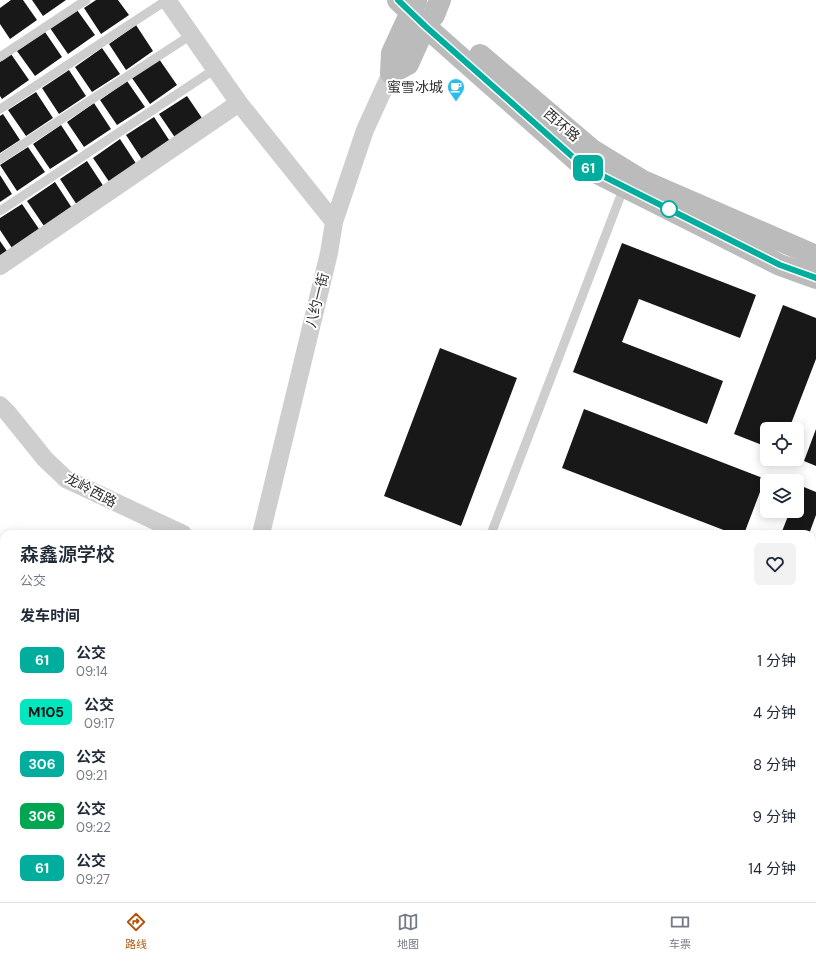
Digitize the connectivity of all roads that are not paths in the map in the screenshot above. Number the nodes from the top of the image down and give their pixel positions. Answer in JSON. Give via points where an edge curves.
{"nodes":[{"id":1,"x":86,"y":0,"type":"edge"},
{"id":2,"x":167,"y":0,"type":"edge"},
{"id":3,"x":420,"y":7,"type":"edge"},
{"id":4,"x":191,"y":35,"type":"junction"},
{"id":5,"x":0,"y":57,"type":"edge"},
{"id":6,"x":216,"y":69,"type":"junction"},
{"id":7,"x":391,"y":73,"type":"joint"},
{"id":8,"x":239,"y":103,"type":"junction"},
{"id":9,"x":0,"y":109,"type":"edge"},
{"id":10,"x":0,"y":158,"type":"edge"},
{"id":11,"x":624,"y":186,"type":"junction"},
{"id":12,"x":0,"y":211,"type":"edge"},
{"id":13,"x":334,"y":222,"type":"junction"},
{"id":14,"x":816,"y":256,"type":"edge"},
{"id":15,"x":0,"y":266,"type":"edge"},
{"id":16,"x":816,"y":278,"type":"edge"},
{"id":17,"x":0,"y":405,"type":"edge"},
{"id":18,"x":174,"y":530,"type":"edge"},
{"id":19,"x":262,"y":530,"type":"edge"},
{"id":20,"x":493,"y":530,"type":"edge"}],
"edges":[{"from":1,"to":5,"type":"lane"},
{"from":2,"to":4,"type":"street"},
{"from":2,"to":9,"type":"lane"},
{"from":3,"to":7,"type":"main road","via":[[392,53]]},
{"from":3,"to":11,"type":"main road","name":"西环路","via":[[583,166]]},
{"from":3,"to":14,"type":"main road","name":"西环路","via":[[592,150],[641,180]]},
{"from":4,"to":6,"type":"street"},
{"from":4,"to":10,"type":"lane"},
{"from":6,"to":8,"type":"street"},
{"from":6,"to":12,"type":"lane"},
{"from":7,"to":13,"type":"street","name":"八约一街","via":[[365,130]]},
{"from":8,"to":13,"type":"street"},
{"from":8,"to":15,"type":"street"},
{"from":11,"to":16,"type":"main road","name":"西环路","via":[[780,265]]},
{"from":11,"to":20,"type":"lane"},
{"from":13,"to":19,"type":"street","name":"八约一街","via":[[329,253]]},
{"from":17,"to":18,"type":"street","name":"龙岭西路","via":[[44,459],[66,480]]}]}
